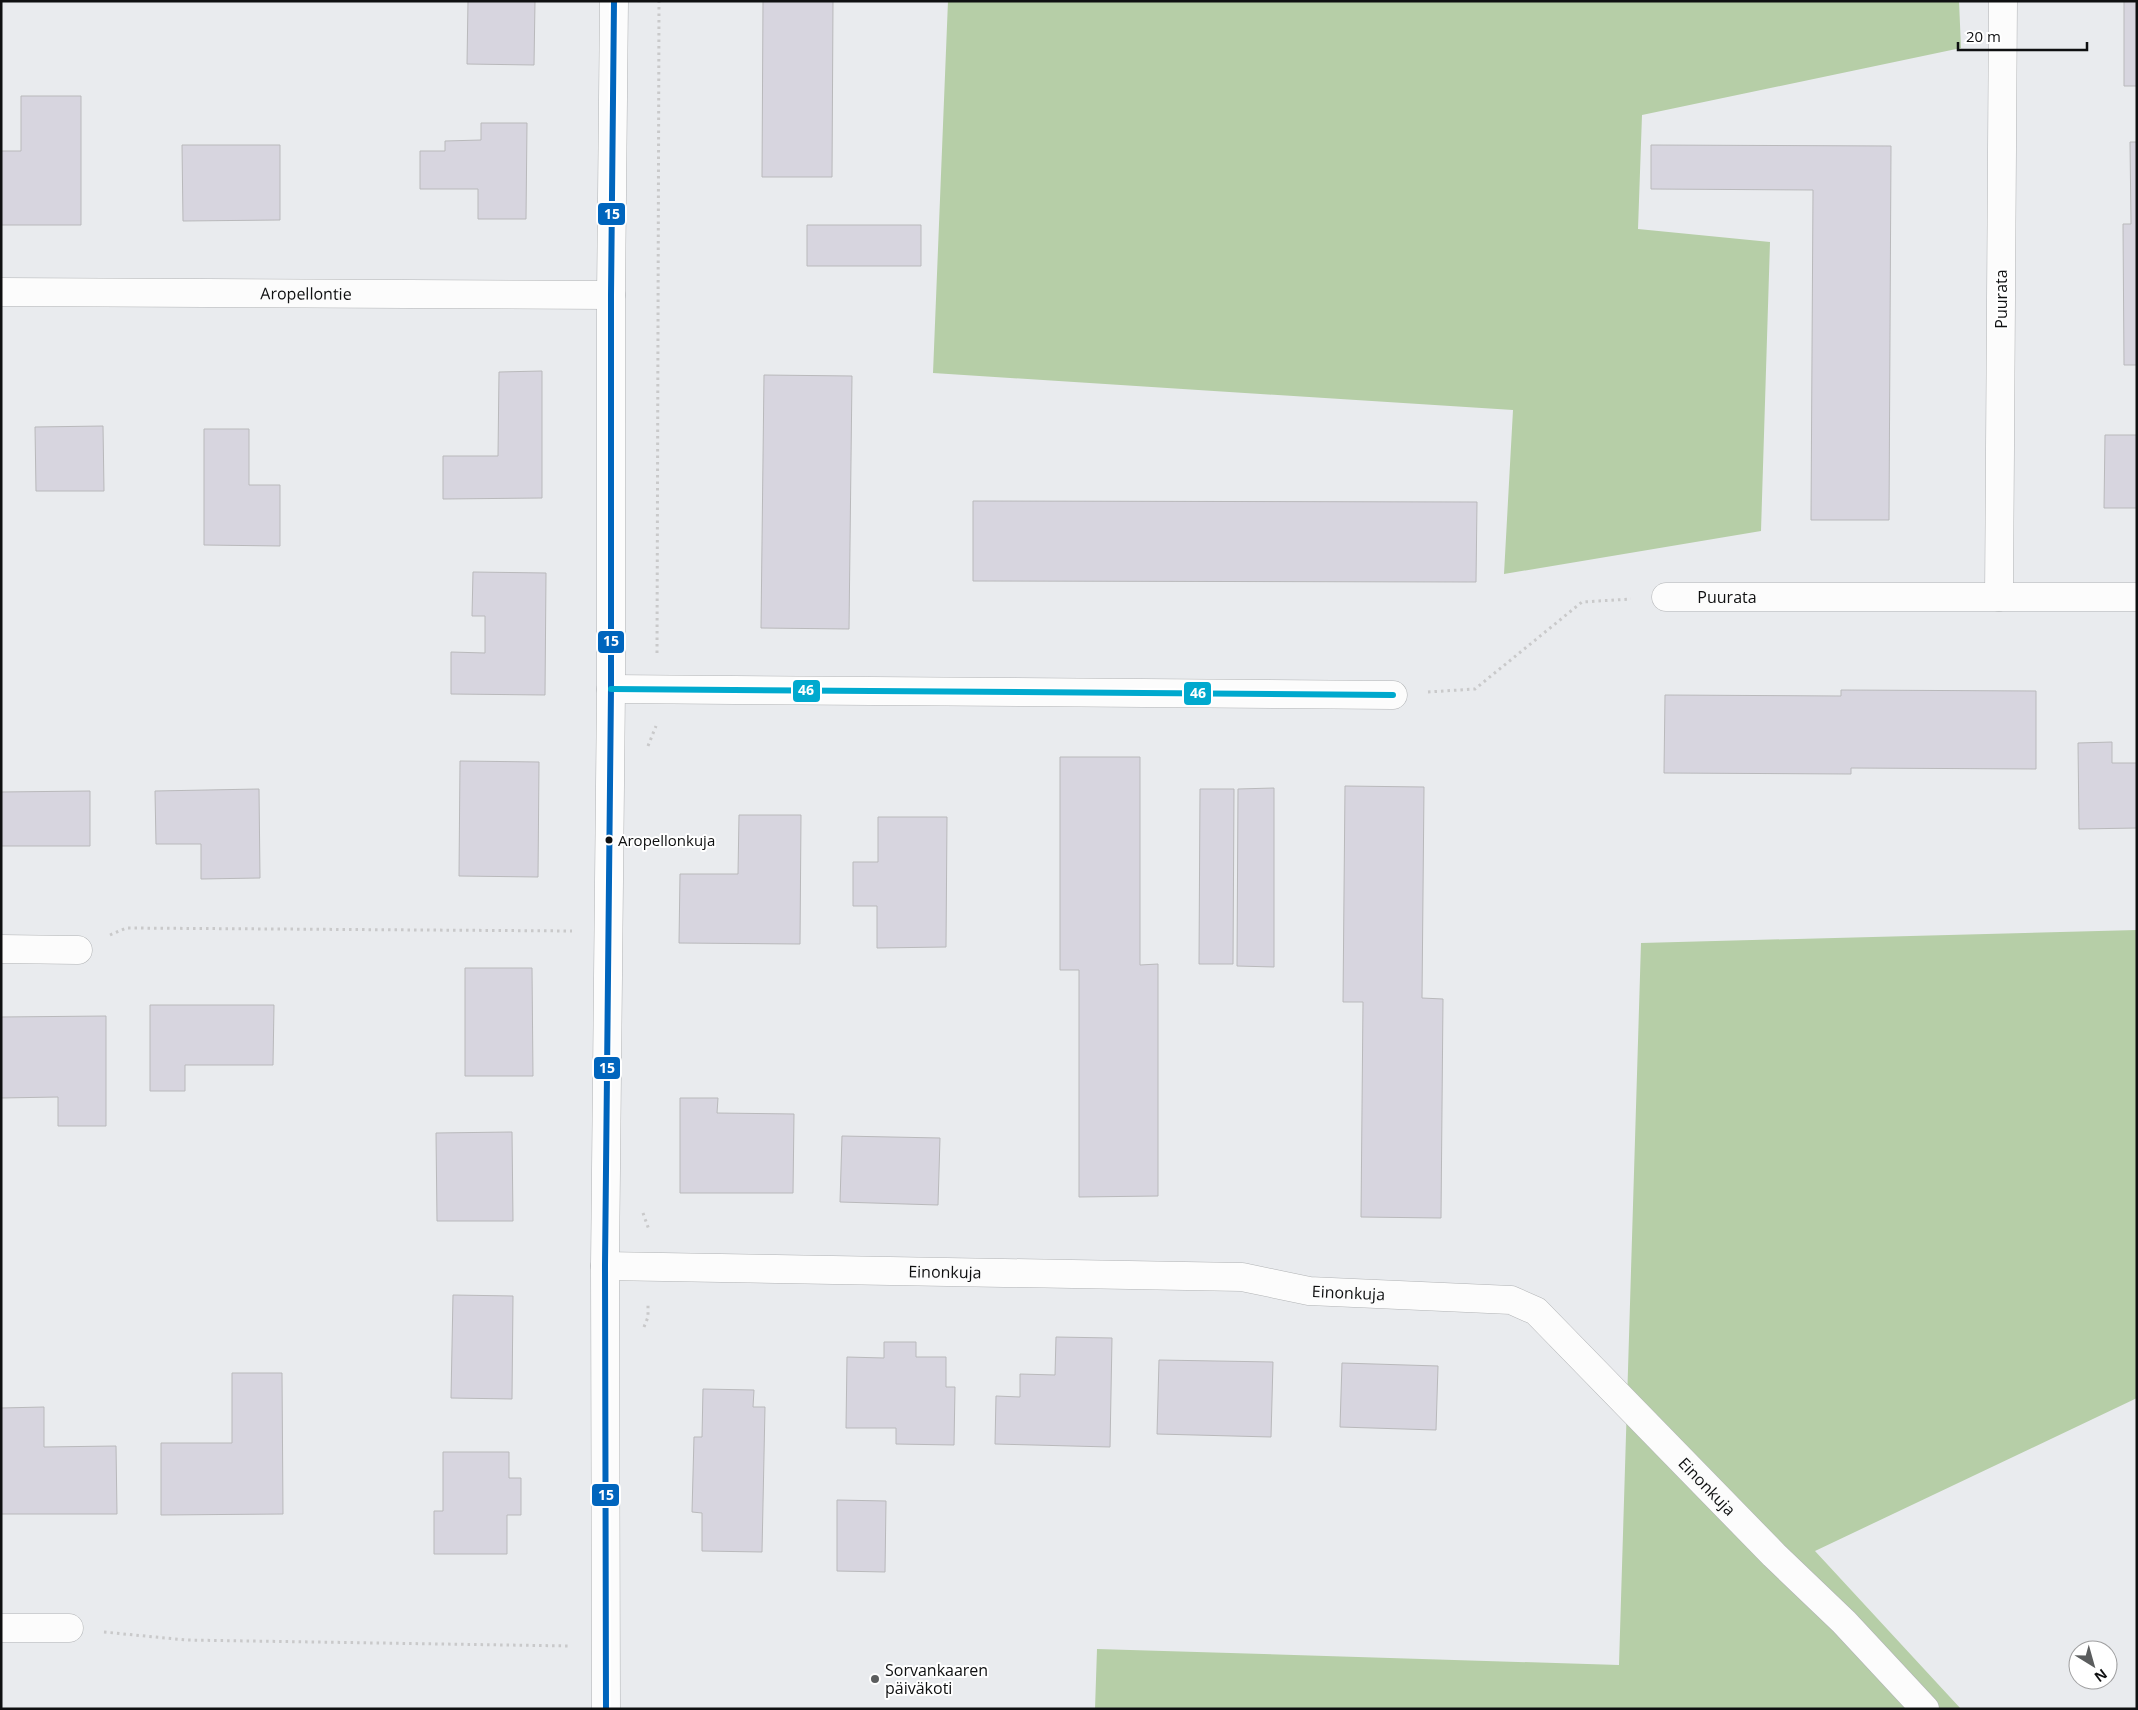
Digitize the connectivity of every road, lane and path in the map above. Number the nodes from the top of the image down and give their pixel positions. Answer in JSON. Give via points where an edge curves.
{"nodes":[{"id":1,"x":614,"y":1,"type":"edge"},
{"id":2,"x":2003,"y":1,"type":"edge"},
{"id":3,"x":1,"y":292,"type":"edge"},
{"id":4,"x":611,"y":295,"type":"junction"},
{"id":5,"x":1666,"y":597,"type":"joint"},
{"id":6,"x":1998,"y":597,"type":"junction"},
{"id":7,"x":2137,"y":597,"type":"edge"},
{"id":8,"x":611,"y":689,"type":"junction"},
{"id":9,"x":1393,"y":695,"type":"joint"},
{"id":10,"x":607,"y":931,"type":"junction"},
{"id":11,"x":1,"y":950,"type":"edge"},
{"id":12,"x":78,"y":950,"type":"joint"},
{"id":13,"x":605,"y":1266,"type":"junction"},
{"id":14,"x":1,"y":1628,"type":"edge"},
{"id":15,"x":69,"y":1628,"type":"joint"},
{"id":16,"x":606,"y":1647,"type":"junction"},
{"id":17,"x":606,"y":1709,"type":"edge"},
{"id":18,"x":1924,"y":1709,"type":"edge"}],
"edges":[{"from":1,"to":4,"type":"street"},
{"from":2,"to":6,"type":"street","name":"Puurata"},
{"from":3,"to":4,"type":"street","name":"Aropellontie"},
{"from":4,"to":8,"type":"street"},
{"from":5,"to":6,"type":"street","name":"Puurata"},
{"from":5,"to":9,"type":"path","via":[[1582,602],[1475,689]]},
{"from":6,"to":7,"type":"street","name":"Puurata"},
{"from":8,"to":9,"type":"street"},
{"from":8,"to":10,"type":"street"},
{"from":10,"to":12,"type":"path","via":[[126,928]]},
{"from":10,"to":13,"type":"street"},
{"from":11,"to":12,"type":"street"},
{"from":13,"to":16,"type":"street"},
{"from":13,"to":18,"type":"street","name":"Einonkuja","via":[[1242,1277],[1309,1291],[1511,1300],[1536,1311],[1774,1555],[1844,1622]]},
{"from":14,"to":15,"type":"street"},
{"from":15,"to":16,"type":"path","via":[[186,1640]]},
{"from":16,"to":17,"type":"street"}]}
